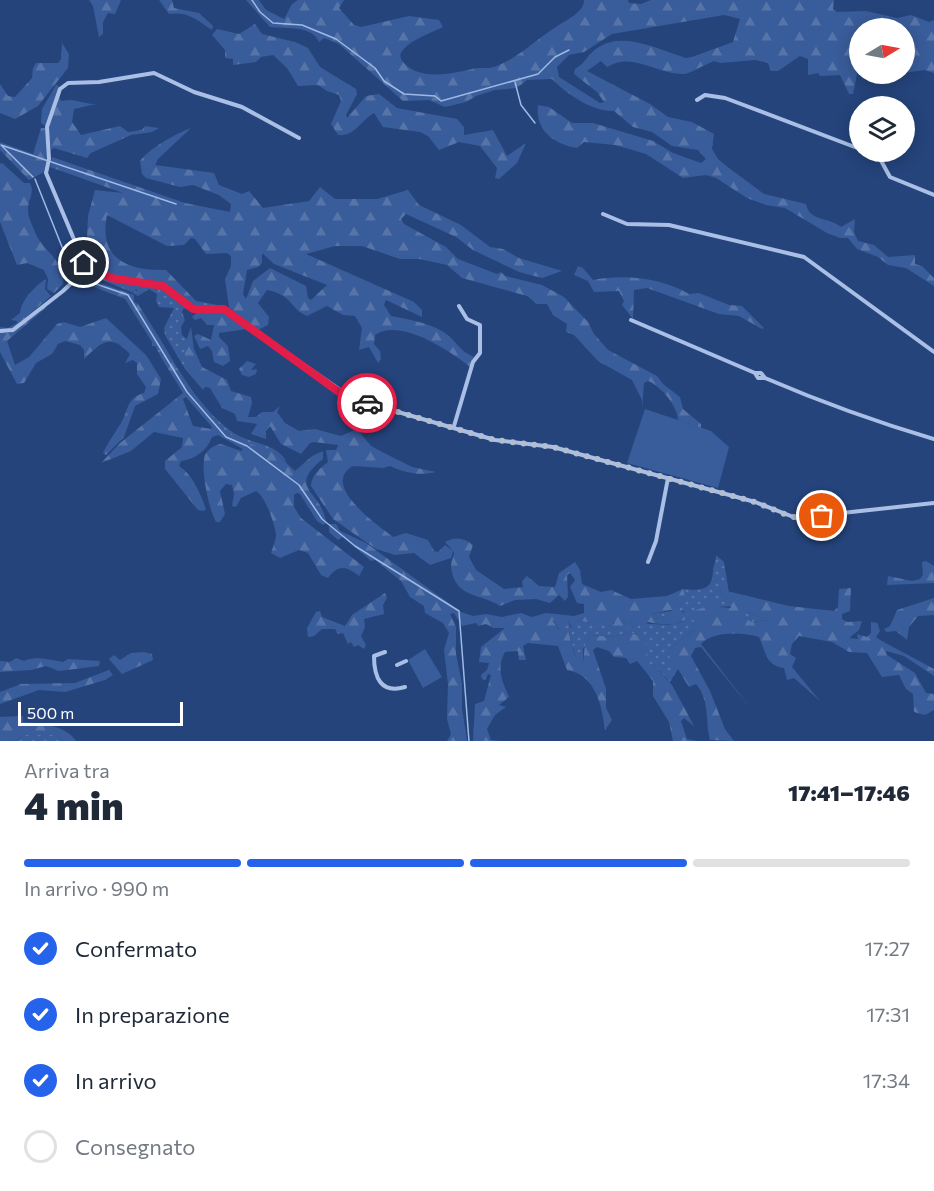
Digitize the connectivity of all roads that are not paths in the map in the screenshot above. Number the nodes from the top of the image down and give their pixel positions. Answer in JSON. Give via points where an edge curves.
{"nodes":[{"id":1,"x":697,"y":100,"type":"dead end"},
{"id":2,"x":299,"y":138,"type":"dead end"},
{"id":3,"x":849,"y":145,"type":"edge"},
{"id":4,"x":882,"y":162,"type":"edge"},
{"id":5,"x":934,"y":195,"type":"edge"},
{"id":6,"x":603,"y":214,"type":"dead end"},
{"id":7,"x":84,"y":263,"type":"junction"},
{"id":8,"x":93,"y":268,"type":"junction"},
{"id":9,"x":81,"y":275,"type":"junction"},
{"id":10,"x":459,"y":306,"type":"dead end"},
{"id":11,"x":631,"y":320,"type":"dead end"},
{"id":12,"x":0,"y":331,"type":"edge"},
{"id":13,"x":934,"y":352,"type":"edge"},
{"id":14,"x":454,"y":426,"type":"junction"},
{"id":15,"x":934,"y":439,"type":"edge"},
{"id":16,"x":668,"y":478,"type":"junction"},
{"id":17,"x":934,"y":503,"type":"edge"},
{"id":18,"x":648,"y":562,"type":"dead end"},
{"id":19,"x":385,"y":652,"type":"dead end"},
{"id":20,"x":406,"y":661,"type":"dead end"},
{"id":21,"x":397,"y":665,"type":"dead end"},
{"id":22,"x":405,"y":687,"type":"dead end"}],
"edges":[{"from":1,"to":3,"type":"street","via":[[705,95],[726,98]]},
{"from":2,"to":7,"type":"street","via":[[242,106],[194,92],[154,73],[63,85],[48,127],[46,173]]},
{"from":4,"to":5,"type":"street","via":[[890,177]]},
{"from":6,"to":13,"type":"street","via":[[634,226],[669,225],[804,256]]},
{"from":7,"to":8,"type":"street"},
{"from":7,"to":9,"type":"street"},
{"from":8,"to":9,"type":"street"},
{"from":8,"to":14,"type":"street","via":[[111,278],[163,286],[193,309],[225,310],[353,399]]},
{"from":9,"to":12,"type":"street","via":[[13,330]]},
{"from":10,"to":14,"type":"street","via":[[467,320],[480,325],[481,347]]},
{"from":11,"to":15,"type":"street","via":[[867,419]]},
{"from":14,"to":16,"type":"street","via":[[495,440],[553,447]]},
{"from":16,"to":17,"type":"street","via":[[762,504],[796,518]]},
{"from":16,"to":18,"type":"street"},
{"from":19,"to":22,"type":"street","via":[[374,656],[376,679],[392,689]]},
{"from":20,"to":21,"type":"street"}]}
